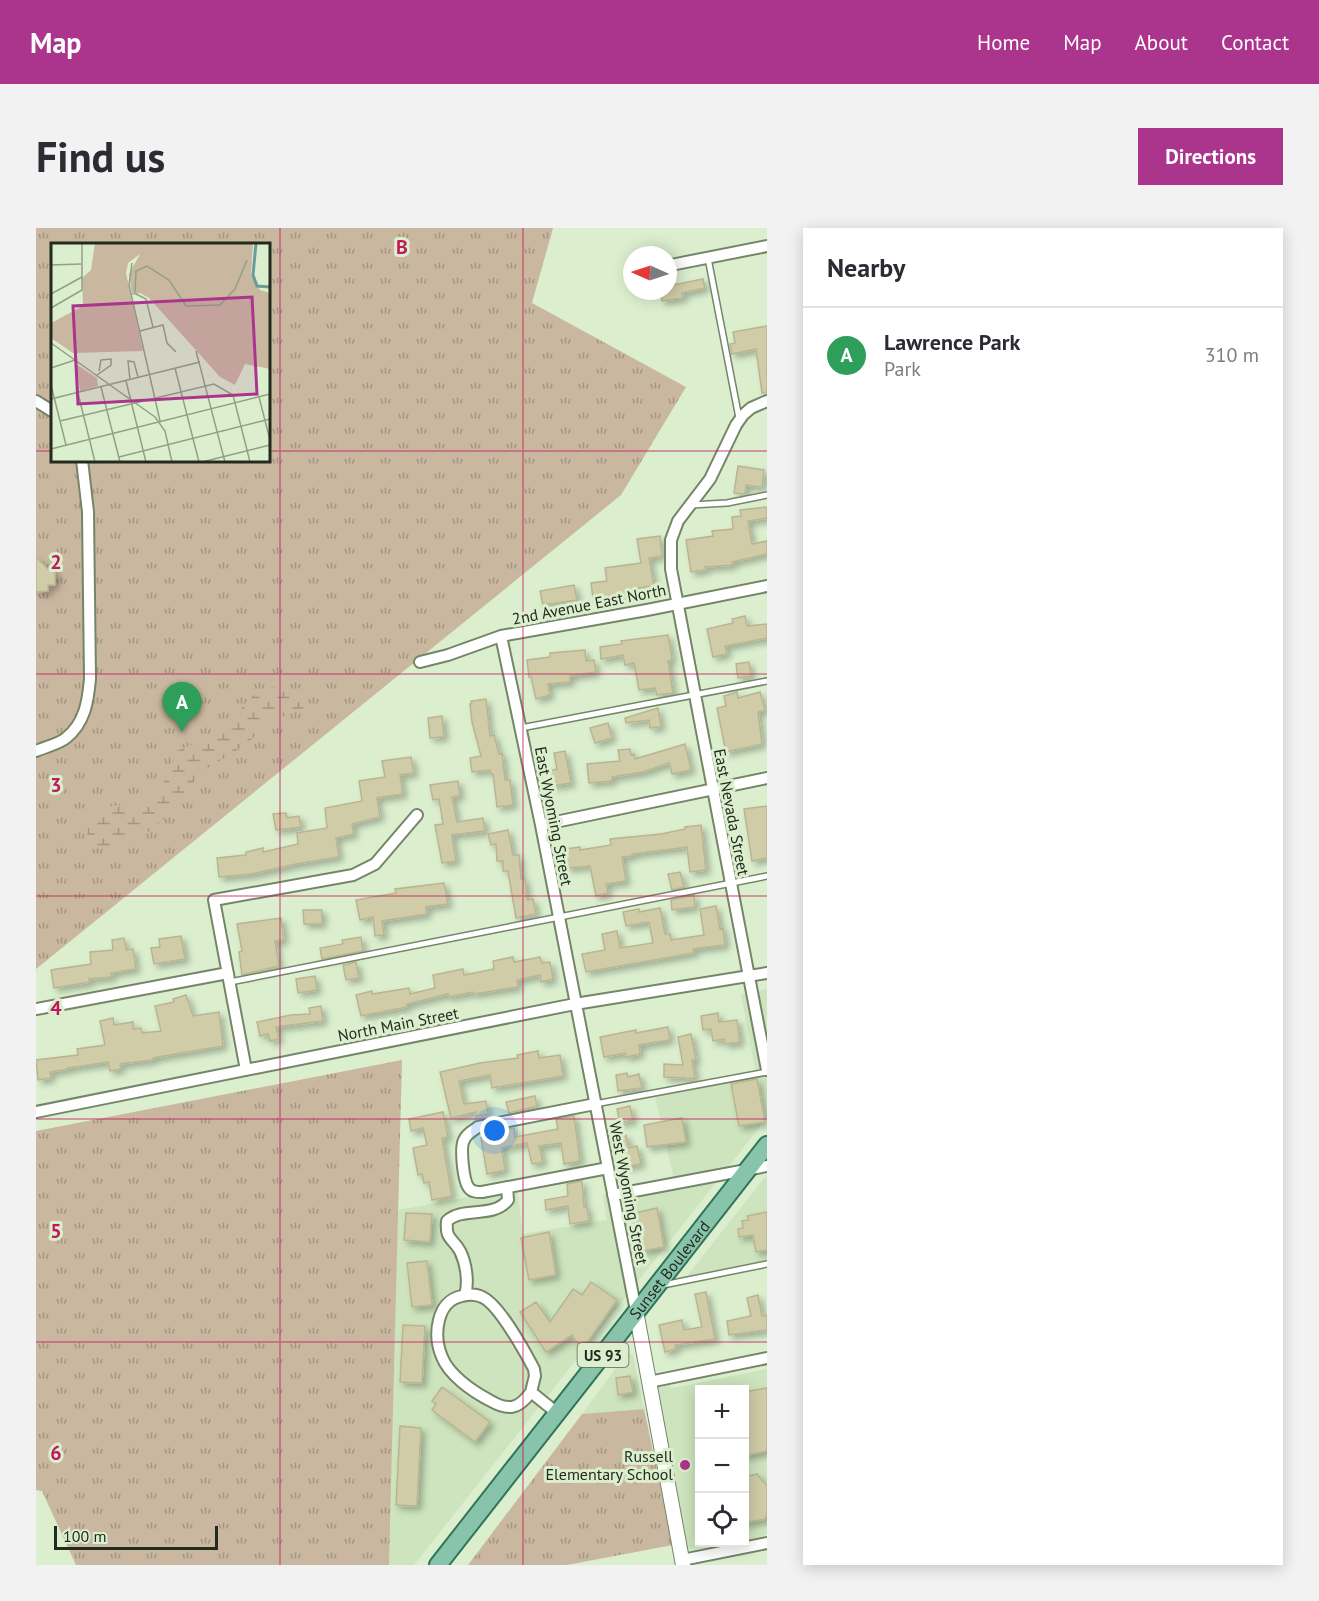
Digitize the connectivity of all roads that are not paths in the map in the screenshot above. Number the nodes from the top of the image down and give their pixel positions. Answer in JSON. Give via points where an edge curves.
{"nodes":[{"id":1,"x":767,"y":246,"type":"edge"},
{"id":2,"x":708,"y":258,"type":"junction"},
{"id":3,"x":677,"y":264,"type":"edge"},
{"id":4,"x":36,"y":401,"type":"edge"},
{"id":5,"x":767,"y":401,"type":"edge"},
{"id":6,"x":51,"y":410,"type":"edge"},
{"id":7,"x":740,"y":420,"type":"junction"},
{"id":8,"x":82,"y":462,"type":"edge"},
{"id":9,"x":767,"y":495,"type":"edge"},
{"id":10,"x":690,"y":505,"type":"junction"},
{"id":11,"x":767,"y":586,"type":"edge"},
{"id":12,"x":678,"y":603,"type":"junction"},
{"id":13,"x":501,"y":636,"type":"junction"},
{"id":14,"x":420,"y":663,"type":"dead end"},
{"id":15,"x":767,"y":681,"type":"edge"},
{"id":16,"x":694,"y":695,"type":"junction"},
{"id":17,"x":521,"y":728,"type":"junction"},
{"id":18,"x":36,"y":751,"type":"edge"},
{"id":19,"x":767,"y":778,"type":"edge"},
{"id":20,"x":713,"y":789,"type":"junction"},
{"id":21,"x":417,"y":815,"type":"dead end"},
{"id":22,"x":541,"y":825,"type":"junction"},
{"id":23,"x":767,"y":876,"type":"edge"},
{"id":24,"x":731,"y":883,"type":"junction"},
{"id":25,"x":559,"y":917,"type":"junction"},
{"id":26,"x":767,"y":973,"type":"edge"},
{"id":27,"x":229,"y":977,"type":"junction"},
{"id":28,"x":749,"y":977,"type":"junction"},
{"id":29,"x":575,"y":1004,"type":"junction"},
{"id":30,"x":36,"y":1009,"type":"edge"},
{"id":31,"x":246,"y":1070,"type":"junction"},
{"id":32,"x":767,"y":1071,"type":"edge"},
{"id":33,"x":595,"y":1104,"type":"junction"},
{"id":34,"x":36,"y":1112,"type":"edge"},
{"id":35,"x":767,"y":1145,"type":"edge"},
{"id":36,"x":767,"y":1166,"type":"edge"},
{"id":37,"x":608,"y":1168,"type":"junction"},
{"id":38,"x":748,"y":1169,"type":"junction"},
{"id":39,"x":507,"y":1187,"type":"junction"},
{"id":40,"x":613,"y":1195,"type":"junction"},
{"id":41,"x":767,"y":1263,"type":"edge"},
{"id":42,"x":657,"y":1286,"type":"junction"},
{"id":43,"x":465,"y":1295,"type":"junction"},
{"id":44,"x":636,"y":1311,"type":"junction"},
{"id":45,"x":767,"y":1358,"type":"edge"},
{"id":46,"x":649,"y":1382,"type":"junction"},
{"id":47,"x":531,"y":1392,"type":"junction"},
{"id":48,"x":557,"y":1413,"type":"junction"},
{"id":49,"x":767,"y":1543,"type":"edge"},
{"id":50,"x":683,"y":1562,"type":"edge"},
{"id":51,"x":438,"y":1565,"type":"edge"}],
"edges":[{"from":1,"to":2,"type":"street"},
{"from":2,"to":3,"type":"street"},
{"from":2,"to":7,"type":"lane"},
{"from":4,"to":6,"type":"street"},
{"from":5,"to":7,"type":"street","via":[[751,408]]},
{"from":7,"to":10,"type":"street","name":"East Nevada Street","via":[[710,479]]},
{"from":8,"to":18,"type":"street","via":[[88,512],[87,704],[81,720],[66,738]]},
{"from":9,"to":10,"type":"lane"},
{"from":10,"to":12,"type":"street","name":"East Nevada Street","via":[[671,540],[670,559]]},
{"from":11,"to":12,"type":"street","name":"2nd Avenue East North"},
{"from":12,"to":13,"type":"street","name":"2nd Avenue East North"},
{"from":12,"to":16,"type":"street","name":"East Nevada Street"},
{"from":13,"to":14,"type":"street","name":"2nd Avenue East North"},
{"from":13,"to":17,"type":"street","name":"East Wyoming Street"},
{"from":15,"to":16,"type":"lane"},
{"from":16,"to":17,"type":"lane"},
{"from":16,"to":20,"type":"street","name":"East Nevada Street"},
{"from":17,"to":22,"type":"street","name":"East Wyoming Street"},
{"from":19,"to":20,"type":"street"},
{"from":20,"to":22,"type":"street"},
{"from":20,"to":24,"type":"street","name":"East Nevada Street"},
{"from":21,"to":27,"type":"street","via":[[375,864],[353,875],[214,900]]},
{"from":22,"to":25,"type":"street","name":"East Wyoming Street"},
{"from":23,"to":24,"type":"lane"},
{"from":24,"to":25,"type":"lane"},
{"from":24,"to":28,"type":"street","name":"East Nevada Street"},
{"from":25,"to":27,"type":"lane"},
{"from":25,"to":29,"type":"street","name":"East Wyoming Street"},
{"from":26,"to":28,"type":"street","name":"North Main Street"},
{"from":27,"to":30,"type":"street"},
{"from":27,"to":31,"type":"street"},
{"from":28,"to":29,"type":"street","name":"North Main Street"},
{"from":28,"to":32,"type":"street","name":"East Nevada Street"},
{"from":29,"to":31,"type":"street","name":"North Main Street"},
{"from":29,"to":33,"type":"street","name":"West Wyoming Street"},
{"from":31,"to":34,"type":"street","name":"North Main Street"},
{"from":32,"to":33,"type":"lane"},
{"from":33,"to":37,"type":"street","name":"West Wyoming Street"},
{"from":33,"to":39,"type":"street","via":[[485,1124],[467,1135],[462,1145],[468,1188],[476,1192]]},
{"from":35,"to":38,"type":"main road","name":"Sunset Boulevard","number":"US 93"},
{"from":36,"to":38,"type":"street"},
{"from":37,"to":39,"type":"street"},
{"from":37,"to":40,"type":"street","name":"West Wyoming Street"},
{"from":38,"to":40,"type":"street"},
{"from":38,"to":42,"type":"main road","name":"Sunset Boulevard","number":"US 93"},
{"from":39,"to":43,"type":"street","via":[[508,1200],[502,1206],[457,1215],[447,1221],[447,1235],[462,1254],[468,1282]]},
{"from":40,"to":44,"type":"street","name":"West Wyoming Street"},
{"from":41,"to":42,"type":"lane"},
{"from":42,"to":44,"type":"main road","name":"Sunset Boulevard","number":"US 93"},
{"from":43,"to":47,"type":"street","via":[[483,1297],[498,1312],[534,1369]]},
{"from":43,"to":47,"type":"street","via":[[451,1299],[440,1313],[442,1359],[472,1390],[500,1407],[518,1405]]},
{"from":44,"to":46,"type":"street","name":"West Wyoming Street"},
{"from":44,"to":48,"type":"main road","name":"Sunset Boulevard","number":"US 93"},
{"from":45,"to":46,"type":"street"},
{"from":46,"to":50,"type":"street","name":"West Wyoming Street"},
{"from":47,"to":48,"type":"street"},
{"from":48,"to":51,"type":"main road","name":"Sunset Boulevard","number":"US 93"},
{"from":49,"to":50,"type":"street"}]}
